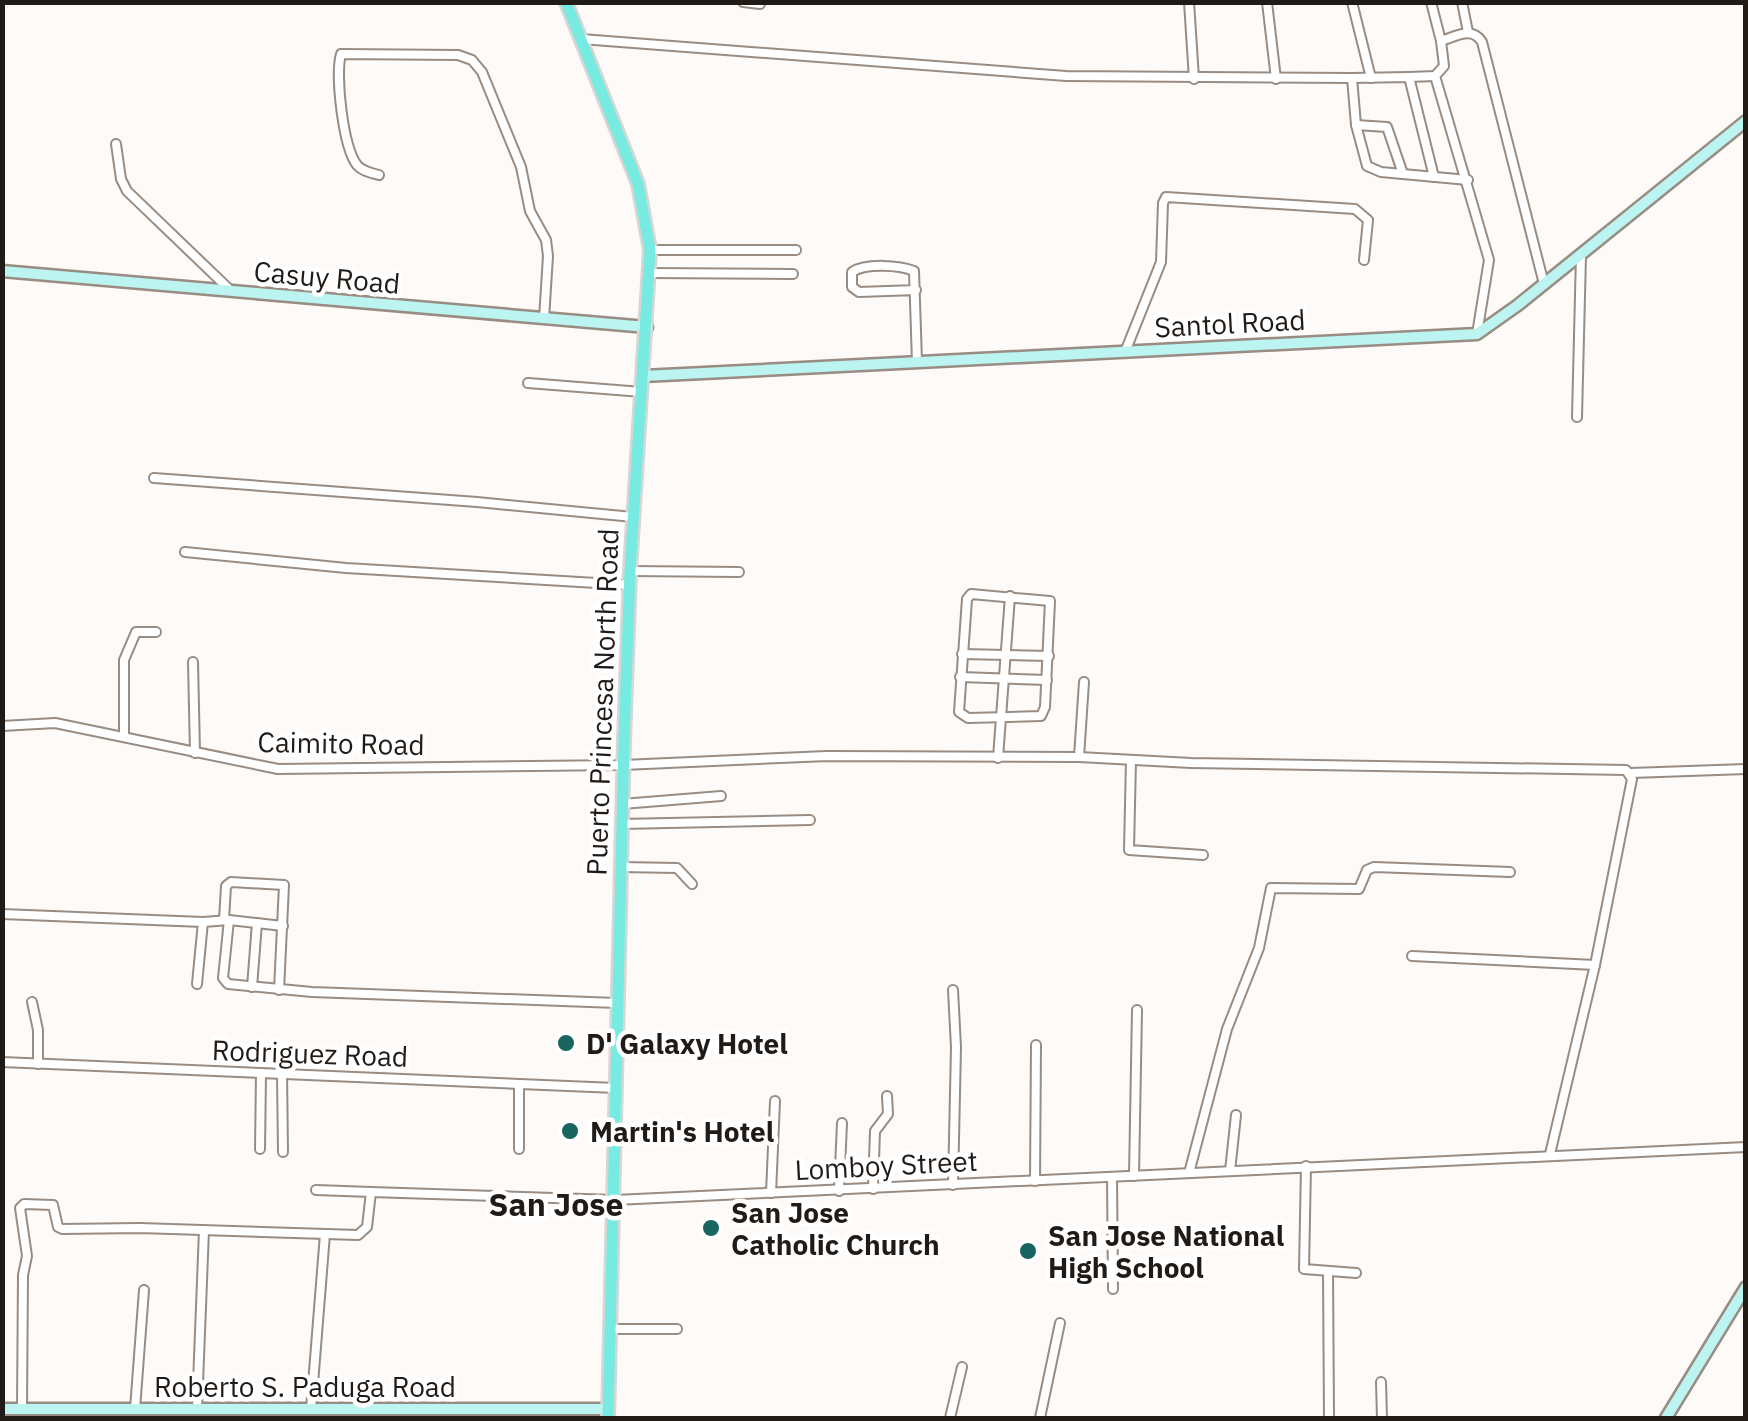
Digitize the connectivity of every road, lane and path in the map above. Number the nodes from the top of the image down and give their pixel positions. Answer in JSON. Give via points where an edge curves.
{"nodes":[{"id":1,"x":566,"y":2,"type":"edge"},
{"id":2,"x":742,"y":2,"type":"edge"},
{"id":3,"x":1190,"y":2,"type":"edge"},
{"id":4,"x":1267,"y":2,"type":"edge"},
{"id":5,"x":1352,"y":2,"type":"edge"},
{"id":6,"x":1432,"y":2,"type":"edge"},
{"id":7,"x":1462,"y":2,"type":"edge"},
{"id":8,"x":760,"y":4,"type":"edge"},
{"id":9,"x":1468,"y":32,"type":"junction"},
{"id":10,"x":581,"y":39,"type":"junction"},
{"id":11,"x":1441,"y":41,"type":"junction"},
{"id":12,"x":1435,"y":76,"type":"junction"},
{"id":13,"x":1352,"y":78,"type":"junction"},
{"id":14,"x":1371,"y":78,"type":"junction"},
{"id":15,"x":1408,"y":78,"type":"junction"},
{"id":16,"x":1194,"y":79,"type":"junction"},
{"id":17,"x":1276,"y":79,"type":"junction"},
{"id":18,"x":1746,"y":121,"type":"edge"},
{"id":19,"x":1356,"y":125,"type":"junction"},
{"id":20,"x":116,"y":144,"type":"dead end"},
{"id":21,"x":1403,"y":174,"type":"junction"},
{"id":22,"x":378,"y":175,"type":"dead end"},
{"id":23,"x":1434,"y":177,"type":"junction"},
{"id":24,"x":1468,"y":180,"type":"junction"},
{"id":25,"x":650,"y":250,"type":"junction"},
{"id":26,"x":796,"y":250,"type":"dead end"},
{"id":27,"x":1581,"y":255,"type":"junction"},
{"id":28,"x":1364,"y":260,"type":"dead end"},
{"id":29,"x":2,"y":271,"type":"edge"},
{"id":30,"x":649,"y":273,"type":"junction"},
{"id":31,"x":793,"y":274,"type":"dead end"},
{"id":32,"x":1544,"y":284,"type":"junction"},
{"id":33,"x":916,"y":290,"type":"junction"},
{"id":34,"x":231,"y":291,"type":"junction"},
{"id":35,"x":544,"y":318,"type":"junction"},
{"id":36,"x":647,"y":327,"type":"junction"},
{"id":37,"x":1477,"y":334,"type":"junction"},
{"id":38,"x":1124,"y":352,"type":"junction"},
{"id":39,"x":917,"y":362,"type":"junction"},
{"id":40,"x":643,"y":376,"type":"junction"},
{"id":41,"x":528,"y":383,"type":"dead end"},
{"id":42,"x":642,"y":392,"type":"junction"},
{"id":43,"x":1578,"y":417,"type":"dead end"},
{"id":44,"x":154,"y":478,"type":"dead end"},
{"id":45,"x":633,"y":518,"type":"junction"},
{"id":46,"x":185,"y":552,"type":"dead end"},
{"id":47,"x":630,"y":570,"type":"junction"},
{"id":48,"x":739,"y":572,"type":"dead end"},
{"id":49,"x":630,"y":585,"type":"junction"},
{"id":50,"x":1010,"y":596,"type":"junction"},
{"id":51,"x":156,"y":632,"type":"dead end"},
{"id":52,"x":962,"y":654,"type":"junction"},
{"id":53,"x":1005,"y":656,"type":"junction"},
{"id":54,"x":1048,"y":656,"type":"junction"},
{"id":55,"x":193,"y":662,"type":"dead end"},
{"id":56,"x":960,"y":678,"type":"junction"},
{"id":57,"x":1003,"y":678,"type":"junction"},
{"id":58,"x":1047,"y":680,"type":"junction"},
{"id":59,"x":1084,"y":682,"type":"dead end"},
{"id":60,"x":1000,"y":719,"type":"junction"},
{"id":61,"x":2,"y":726,"type":"edge"},
{"id":62,"x":124,"y":737,"type":"junction"},
{"id":63,"x":196,"y":753,"type":"junction"},
{"id":64,"x":998,"y":758,"type":"junction"},
{"id":65,"x":1079,"y":758,"type":"junction"},
{"id":66,"x":1131,"y":760,"type":"junction"},
{"id":67,"x":623,"y":765,"type":"junction"},
{"id":68,"x":1746,"y":769,"type":"edge"},
{"id":69,"x":1631,"y":773,"type":"junction"},
{"id":70,"x":722,"y":796,"type":"dead end"},
{"id":71,"x":622,"y":804,"type":"junction"},
{"id":72,"x":810,"y":820,"type":"dead end"},
{"id":73,"x":622,"y":824,"type":"junction"},
{"id":74,"x":1203,"y":855,"type":"dead end"},
{"id":75,"x":620,"y":867,"type":"junction"},
{"id":76,"x":1510,"y":872,"type":"dead end"},
{"id":77,"x":692,"y":884,"type":"dead end"},
{"id":78,"x":2,"y":914,"type":"edge"},
{"id":79,"x":226,"y":920,"type":"junction"},
{"id":80,"x":203,"y":922,"type":"junction"},
{"id":81,"x":257,"y":922,"type":"junction"},
{"id":82,"x":282,"y":926,"type":"junction"},
{"id":83,"x":1412,"y":956,"type":"dead end"},
{"id":84,"x":1595,"y":965,"type":"junction"},
{"id":85,"x":197,"y":984,"type":"dead end"},
{"id":86,"x":252,"y":988,"type":"junction"},
{"id":87,"x":279,"y":990,"type":"junction"},
{"id":88,"x":953,"y":990,"type":"dead end"},
{"id":89,"x":32,"y":1002,"type":"dead end"},
{"id":90,"x":617,"y":1003,"type":"junction"},
{"id":91,"x":1137,"y":1010,"type":"dead end"},
{"id":92,"x":1036,"y":1045,"type":"dead end"},
{"id":93,"x":2,"y":1062,"type":"edge"},
{"id":94,"x":38,"y":1064,"type":"junction"},
{"id":95,"x":261,"y":1074,"type":"junction"},
{"id":96,"x":282,"y":1074,"type":"junction"},
{"id":97,"x":519,"y":1084,"type":"junction"},
{"id":98,"x":616,"y":1088,"type":"junction"},
{"id":99,"x":887,"y":1096,"type":"dead end"},
{"id":100,"x":775,"y":1101,"type":"dead end"},
{"id":101,"x":1236,"y":1115,"type":"dead end"},
{"id":102,"x":842,"y":1122,"type":"dead end"},
{"id":103,"x":1746,"y":1146,"type":"edge"},
{"id":104,"x":260,"y":1149,"type":"dead end"},
{"id":105,"x":520,"y":1149,"type":"dead end"},
{"id":106,"x":283,"y":1152,"type":"dead end"},
{"id":107,"x":1550,"y":1154,"type":"junction"},
{"id":108,"x":1306,"y":1166,"type":"junction"},
{"id":109,"x":1230,"y":1170,"type":"junction"},
{"id":110,"x":1188,"y":1173,"type":"junction"},
{"id":111,"x":1134,"y":1176,"type":"junction"},
{"id":112,"x":1112,"y":1177,"type":"junction"},
{"id":113,"x":1035,"y":1181,"type":"junction"},
{"id":114,"x":954,"y":1185,"type":"junction"},
{"id":115,"x":873,"y":1189,"type":"junction"},
{"id":116,"x":316,"y":1190,"type":"dead end"},
{"id":117,"x":839,"y":1191,"type":"junction"},
{"id":118,"x":371,"y":1192,"type":"junction"},
{"id":119,"x":771,"y":1193,"type":"junction"},
{"id":120,"x":615,"y":1200,"type":"junction"},
{"id":121,"x":204,"y":1230,"type":"junction"},
{"id":122,"x":326,"y":1234,"type":"junction"},
{"id":123,"x":1328,"y":1272,"type":"junction"},
{"id":124,"x":1356,"y":1273,"type":"dead end"},
{"id":125,"x":1746,"y":1287,"type":"edge"},
{"id":126,"x":1113,"y":1289,"type":"dead end"},
{"id":127,"x":144,"y":1290,"type":"dead end"},
{"id":128,"x":1060,"y":1323,"type":"dead end"},
{"id":129,"x":611,"y":1329,"type":"junction"},
{"id":130,"x":677,"y":1329,"type":"dead end"},
{"id":131,"x":962,"y":1367,"type":"dead end"},
{"id":132,"x":1381,"y":1382,"type":"dead end"},
{"id":133,"x":2,"y":1409,"type":"edge"},
{"id":134,"x":22,"y":1409,"type":"junction"},
{"id":135,"x":136,"y":1409,"type":"junction"},
{"id":136,"x":197,"y":1409,"type":"junction"},
{"id":137,"x":311,"y":1409,"type":"junction"},
{"id":138,"x":608,"y":1414,"type":"edge"},
{"id":139,"x":950,"y":1418,"type":"edge"},
{"id":140,"x":1040,"y":1418,"type":"edge"},
{"id":141,"x":1330,"y":1418,"type":"edge"},
{"id":142,"x":1382,"y":1418,"type":"edge"},
{"id":143,"x":1666,"y":1418,"type":"edge"}],
"edges":[{"from":1,"to":10,"type":"main road","name":"Puerto Princesa North Road"},
{"from":2,"to":8,"type":"street"},
{"from":3,"to":16,"type":"street"},
{"from":4,"to":17,"type":"street"},
{"from":5,"to":14,"type":"street"},
{"from":6,"to":11,"type":"street"},
{"from":7,"to":9,"type":"street"},
{"from":9,"to":11,"type":"street"},
{"from":9,"to":32,"type":"street","via":[[1482,42]]},
{"from":10,"to":16,"type":"street","via":[[1066,76]]},
{"from":10,"to":25,"type":"main road","name":"Puerto Princesa North Road","via":[[638,184]]},
{"from":11,"to":12,"type":"street","via":[[1444,66]]},
{"from":12,"to":15,"type":"street"},
{"from":12,"to":24,"type":"street"},
{"from":13,"to":14,"type":"street"},
{"from":13,"to":17,"type":"street"},
{"from":13,"to":19,"type":"street"},
{"from":14,"to":15,"type":"street"},
{"from":15,"to":23,"type":"street"},
{"from":16,"to":17,"type":"street"},
{"from":18,"to":27,"type":"street"},
{"from":19,"to":21,"type":"street","via":[[1366,166]]},
{"from":19,"to":21,"type":"street","via":[[1388,127]]},
{"from":20,"to":34,"type":"street","via":[[126,191]]},
{"from":21,"to":23,"type":"street"},
{"from":22,"to":35,"type":"street","via":[[355,163],[342,116],[340,54],[472,60],[546,240]]},
{"from":23,"to":24,"type":"street"},
{"from":24,"to":37,"type":"street","via":[[1489,260]]},
{"from":25,"to":26,"type":"street"},
{"from":25,"to":30,"type":"main road","name":"Puerto Princesa North Road"},
{"from":27,"to":32,"type":"street"},
{"from":27,"to":43,"type":"street"},
{"from":28,"to":38,"type":"street","via":[[1368,220],[1361,211],[1166,197],[1162,262]]},
{"from":29,"to":34,"type":"street","name":"Casuy Road"},
{"from":30,"to":31,"type":"street"},
{"from":30,"to":36,"type":"main road","name":"Puerto Princesa North Road"},
{"from":32,"to":37,"type":"street"},
{"from":33,"to":33,"type":"street","via":[[909,268],[852,272],[858,292]]},
{"from":33,"to":39,"type":"street"},
{"from":34,"to":35,"type":"street","name":"Casuy Road"},
{"from":35,"to":36,"type":"street","name":"Casuy Road"},
{"from":36,"to":40,"type":"main road","name":"Puerto Princesa North Road"},
{"from":37,"to":38,"type":"street","name":"Santol Road"},
{"from":38,"to":39,"type":"street","name":"Santol Road"},
{"from":39,"to":40,"type":"street","name":"Santol Road"},
{"from":40,"to":42,"type":"main road","name":"Puerto Princesa North Road"},
{"from":41,"to":42,"type":"street"},
{"from":42,"to":45,"type":"main road","name":"Puerto Princesa North Road"},
{"from":44,"to":45,"type":"street"},
{"from":45,"to":47,"type":"main road","name":"Puerto Princesa North Road"},
{"from":46,"to":49,"type":"street"},
{"from":47,"to":48,"type":"street"},
{"from":47,"to":49,"type":"main road","name":"Puerto Princesa North Road"},
{"from":49,"to":67,"type":"main road","name":"Puerto Princesa North Road"},
{"from":50,"to":52,"type":"street","via":[[968,595]]},
{"from":50,"to":53,"type":"street"},
{"from":50,"to":54,"type":"street","via":[[1050,600]]},
{"from":51,"to":62,"type":"street","via":[[134,634],[125,656]]},
{"from":52,"to":53,"type":"street"},
{"from":52,"to":56,"type":"street"},
{"from":53,"to":54,"type":"street"},
{"from":53,"to":57,"type":"street"},
{"from":54,"to":58,"type":"street"},
{"from":55,"to":63,"type":"street"},
{"from":56,"to":57,"type":"street"},
{"from":56,"to":60,"type":"street","via":[[962,716]]},
{"from":57,"to":58,"type":"street"},
{"from":57,"to":60,"type":"street"},
{"from":58,"to":60,"type":"street","via":[[1041,716]]},
{"from":59,"to":65,"type":"street"},
{"from":60,"to":64,"type":"street"},
{"from":61,"to":62,"type":"street","name":"Caimito Road","via":[[46,722]]},
{"from":62,"to":63,"type":"street","name":"Caimito Road"},
{"from":63,"to":67,"type":"street","name":"Caimito Road","via":[[278,769]]},
{"from":64,"to":65,"type":"street","name":"Caimito Road"},
{"from":64,"to":67,"type":"street","name":"Caimito Road","via":[[827,756]]},
{"from":65,"to":66,"type":"street","name":"Caimito Road"},
{"from":66,"to":69,"type":"street","name":"Caimito Road"},
{"from":66,"to":74,"type":"street","via":[[1129,850]]},
{"from":67,"to":71,"type":"main road","name":"Puerto Princesa North Road"},
{"from":68,"to":69,"type":"street","name":"Caimito Road"},
{"from":69,"to":84,"type":"street"},
{"from":70,"to":71,"type":"street"},
{"from":71,"to":73,"type":"main road","name":"Puerto Princesa North Road"},
{"from":72,"to":73,"type":"street"},
{"from":73,"to":75,"type":"main road","name":"Puerto Princesa North Road"},
{"from":75,"to":77,"type":"street","via":[[677,868]]},
{"from":75,"to":90,"type":"main road","name":"Puerto Princesa North Road"},
{"from":76,"to":110,"type":"street","via":[[1374,867],[1359,890],[1271,888],[1259,948],[1227,1029]]},
{"from":78,"to":80,"type":"street"},
{"from":79,"to":80,"type":"street"},
{"from":79,"to":81,"type":"street"},
{"from":79,"to":82,"type":"street","via":[[228,884],[279,882],[285,888]]},
{"from":79,"to":86,"type":"street","via":[[224,981]]},
{"from":80,"to":85,"type":"street"},
{"from":81,"to":82,"type":"street"},
{"from":81,"to":86,"type":"street"},
{"from":82,"to":87,"type":"street"},
{"from":83,"to":84,"type":"street"},
{"from":84,"to":107,"type":"street"},
{"from":86,"to":87,"type":"street"},
{"from":87,"to":90,"type":"street"},
{"from":88,"to":114,"type":"street"},
{"from":89,"to":94,"type":"street"},
{"from":90,"to":98,"type":"main road","name":"Puerto Princesa North Road"},
{"from":91,"to":111,"type":"street"},
{"from":92,"to":113,"type":"street"},
{"from":93,"to":94,"type":"street","name":"Rodriguez Road"},
{"from":94,"to":95,"type":"street","name":"Rodriguez Road"},
{"from":95,"to":96,"type":"street","name":"Rodriguez Road"},
{"from":95,"to":104,"type":"street"},
{"from":96,"to":97,"type":"street","name":"Rodriguez Road"},
{"from":96,"to":106,"type":"street"},
{"from":97,"to":98,"type":"street","name":"Rodriguez Road"},
{"from":97,"to":105,"type":"street"},
{"from":98,"to":120,"type":"main road","name":"Puerto Princesa North Road"},
{"from":99,"to":115,"type":"street","via":[[888,1114],[875,1131]]},
{"from":100,"to":119,"type":"street"},
{"from":101,"to":109,"type":"street"},
{"from":102,"to":117,"type":"street"},
{"from":103,"to":107,"type":"street","name":"Lomboy Street"},
{"from":107,"to":108,"type":"street","name":"Lomboy Street"},
{"from":108,"to":109,"type":"street","name":"Lomboy Street"},
{"from":108,"to":123,"type":"street","via":[[1304,1266]]},
{"from":109,"to":110,"type":"street","name":"Lomboy Street"},
{"from":110,"to":111,"type":"street","name":"Lomboy Street"},
{"from":111,"to":112,"type":"street","name":"Lomboy Street"},
{"from":112,"to":113,"type":"street","name":"Lomboy Street"},
{"from":112,"to":126,"type":"street"},
{"from":113,"to":114,"type":"street","name":"Lomboy Street"},
{"from":114,"to":115,"type":"street","name":"Lomboy Street"},
{"from":115,"to":117,"type":"street","name":"Lomboy Street"},
{"from":116,"to":118,"type":"street","name":"Lomboy Street"},
{"from":117,"to":119,"type":"street","name":"Lomboy Street"},
{"from":118,"to":120,"type":"street","name":"Lomboy Street"},
{"from":118,"to":122,"type":"street","via":[[364,1231]]},
{"from":119,"to":120,"type":"street","name":"Lomboy Street"},
{"from":120,"to":129,"type":"main road","name":"Puerto Princesa North Road"},
{"from":121,"to":122,"type":"street"},
{"from":121,"to":134,"type":"street","via":[[62,1229],[53,1205],[21,1206],[27,1256]]},
{"from":121,"to":136,"type":"street"},
{"from":122,"to":137,"type":"street"},
{"from":123,"to":124,"type":"street"},
{"from":123,"to":141,"type":"street"},
{"from":125,"to":143,"type":"street"},
{"from":127,"to":135,"type":"street"},
{"from":128,"to":140,"type":"street"},
{"from":129,"to":130,"type":"street"},
{"from":129,"to":138,"type":"main road","name":"Puerto Princesa North Road"},
{"from":131,"to":139,"type":"street"},
{"from":132,"to":142,"type":"street"},
{"from":133,"to":134,"type":"street","name":"Roberto S. Paduga Road"},
{"from":134,"to":135,"type":"street","name":"Roberto S. Paduga Road"},
{"from":135,"to":136,"type":"street","name":"Roberto S. Paduga Road"},
{"from":136,"to":137,"type":"street","name":"Roberto S. Paduga Road"},
{"from":137,"to":138,"type":"street","name":"Roberto S. Paduga Road"}]}
